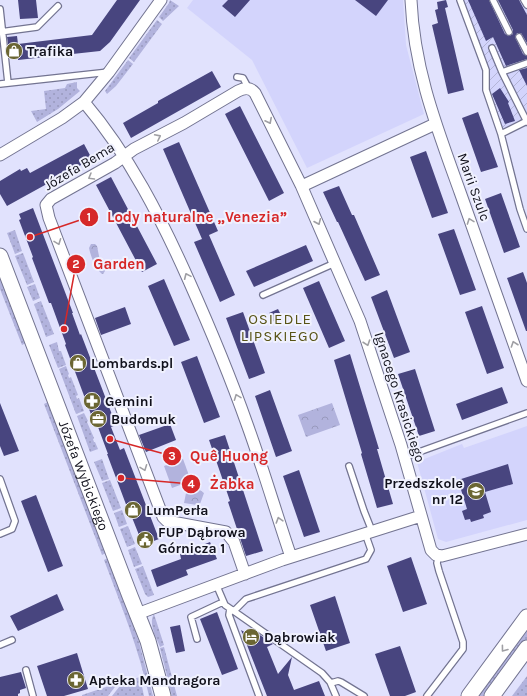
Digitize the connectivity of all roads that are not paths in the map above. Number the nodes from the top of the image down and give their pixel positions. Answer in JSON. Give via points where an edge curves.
{"nodes":[{"id":1,"x":161,"y":0,"type":"edge"},
{"id":2,"x":411,"y":0,"type":"edge"},
{"id":3,"x":460,"y":0,"type":"edge"},
{"id":4,"x":493,"y":0,"type":"edge"},
{"id":5,"x":524,"y":0,"type":"edge"},
{"id":6,"x":527,"y":5,"type":"edge"},
{"id":7,"x":58,"y":6,"type":"dead end"},
{"id":8,"x":0,"y":9,"type":"edge"},
{"id":9,"x":1,"y":31,"type":"edge"},
{"id":10,"x":509,"y":32,"type":"dead end"},
{"id":11,"x":519,"y":37,"type":"dead end"},
{"id":12,"x":492,"y":48,"type":"dead end"},
{"id":13,"x":527,"y":52,"type":"edge"},
{"id":14,"x":527,"y":63,"type":"edge"},
{"id":15,"x":109,"y":72,"type":"junction"},
{"id":16,"x":502,"y":72,"type":"junction"},
{"id":17,"x":237,"y":77,"type":"dead end"},
{"id":18,"x":8,"y":83,"type":"junction"},
{"id":19,"x":0,"y":84,"type":"edge"},
{"id":20,"x":249,"y":89,"type":"junction"},
{"id":21,"x":84,"y":102,"type":"junction"},
{"id":22,"x":527,"y":122,"type":"edge"},
{"id":23,"x":436,"y":124,"type":"junction"},
{"id":24,"x":501,"y":134,"type":"junction"},
{"id":25,"x":0,"y":155,"type":"edge"},
{"id":26,"x":124,"y":157,"type":"junction"},
{"id":27,"x":302,"y":186,"type":"junction"},
{"id":28,"x":527,"y":229,"type":"edge"},
{"id":29,"x":0,"y":256,"type":"edge"},
{"id":30,"x":335,"y":263,"type":"junction"},
{"id":31,"x":262,"y":295,"type":"dead end"},
{"id":32,"x":527,"y":380,"type":"edge"},
{"id":33,"x":527,"y":413,"type":"edge"},
{"id":34,"x":405,"y":457,"type":"junction"},
{"id":35,"x":349,"y":466,"type":"dead end"},
{"id":36,"x":0,"y":479,"type":"edge"},
{"id":37,"x":421,"y":516,"type":"junction"},
{"id":38,"x":369,"y":532,"type":"junction"},
{"id":39,"x":0,"y":534,"type":"edge"},
{"id":40,"x":527,"y":534,"type":"edge"},
{"id":41,"x":439,"y":555,"type":"junction"},
{"id":42,"x":291,"y":557,"type":"junction"},
{"id":43,"x":244,"y":574,"type":"junction"},
{"id":44,"x":216,"y":584,"type":"junction"},
{"id":45,"x":224,"y":602,"type":"junction"},
{"id":46,"x":232,"y":610,"type":"junction"},
{"id":47,"x":137,"y":614,"type":"junction"},
{"id":48,"x":527,"y":617,"type":"edge"},
{"id":49,"x":197,"y":639,"type":"dead end"},
{"id":50,"x":12,"y":640,"type":"dead end"},
{"id":51,"x":0,"y":645,"type":"edge"},
{"id":52,"x":527,"y":648,"type":"edge"},
{"id":53,"x":26,"y":670,"type":"dead end"},
{"id":54,"x":331,"y":683,"type":"junction"},
{"id":55,"x":33,"y":696,"type":"edge"},
{"id":56,"x":163,"y":696,"type":"edge"},
{"id":57,"x":259,"y":696,"type":"edge"},
{"id":58,"x":336,"y":696,"type":"edge"},
{"id":59,"x":364,"y":696,"type":"edge"},
{"id":60,"x":427,"y":696,"type":"edge"},
{"id":61,"x":468,"y":696,"type":"edge"},
{"id":62,"x":492,"y":696,"type":"edge"}],
"edges":[{"from":1,"to":15,"type":"street"},
{"from":2,"to":23,"type":"street","name":"Marii Szulc","via":[[417,57]]},
{"from":3,"to":24,"type":"lane","via":[[486,70],[486,90]]},
{"from":4,"to":10,"type":"lane"},
{"from":5,"to":6,"type":"lane"},
{"from":7,"to":9,"type":"lane","via":[[37,27]]},
{"from":8,"to":9,"type":"lane"},
{"from":9,"to":18,"type":"lane"},
{"from":11,"to":13,"type":"lane"},
{"from":12,"to":16,"type":"lane"},
{"from":14,"to":16,"type":"lane"},
{"from":15,"to":18,"type":"lane"},
{"from":15,"to":21,"type":"street"},
{"from":16,"to":22,"type":"lane"},
{"from":17,"to":20,"type":"lane","via":[[243,78]]},
{"from":18,"to":19,"type":"lane"},
{"from":26,"to":20,"type":"street","name":"Józefa Bema","one_way":true,"via":[[238,91]]},
{"from":20,"to":27,"type":"street","one_way":true,"via":[[255,93]]},
{"from":21,"to":25,"type":"street"},
{"from":21,"to":26,"type":"street"},
{"from":22,"to":24,"type":"lane"},
{"from":23,"to":27,"type":"street"},
{"from":32,"to":23,"type":"street","name":"Marii Szulc","one_way":true},
{"from":24,"to":28,"type":"lane"},
{"from":42,"to":26,"type":"street","one_way":true,"via":[[248,425],[212,332],[158,214]]},
{"from":26,"to":43,"type":"street","name":"Józefa Bema","one_way":true,"via":[[51,199],[46,204],[49,218],[163,517],[167,521],[226,532],[234,542]]},
{"from":27,"to":30,"type":"street","name":"Ignacego Krasickiego","one_way":true},
{"from":29,"to":47,"type":"street","name":"Józefa Wybickiego"},
{"from":30,"to":31,"type":"lane"},
{"from":30,"to":34,"type":"street","name":"Ignacego Krasickiego","one_way":true,"via":[[360,321]]},
{"from":33,"to":34,"type":"lane"},
{"from":34,"to":37,"type":"street","name":"Ignacego Krasickiego"},
{"from":35,"to":38,"type":"lane"},
{"from":36,"to":39,"type":"lane","via":[[15,521],[12,529]]},
{"from":37,"to":38,"type":"street"},
{"from":37,"to":41,"type":"street","name":"Ignacego Krasickiego","via":[[431,550]]},
{"from":38,"to":42,"type":"street"},
{"from":38,"to":46,"type":"lane","via":[[371,550],[366,559],[246,599]]},
{"from":40,"to":41,"type":"street"},
{"from":41,"to":60,"type":"lane","via":[[439,571],[463,642],[463,649]]},
{"from":42,"to":43,"type":"street"},
{"from":43,"to":44,"type":"street"},
{"from":44,"to":45,"type":"lane"},
{"from":44,"to":47,"type":"street"},
{"from":45,"to":46,"type":"lane"},
{"from":45,"to":49,"type":"lane","via":[[191,617]]},
{"from":46,"to":54,"type":"lane","via":[[322,673]]},
{"from":46,"to":57,"type":"lane","via":[[229,615]]},
{"from":47,"to":56,"type":"street","name":"Józefa Wybickiego","via":[[151,651]]},
{"from":48,"to":61,"type":"street","one_way":true},
{"from":50,"to":51,"type":"lane"},
{"from":52,"to":62,"type":"street"},
{"from":53,"to":55,"type":"lane"},
{"from":54,"to":58,"type":"lane"},
{"from":54,"to":59,"type":"lane","via":[[341,682]]}]}
